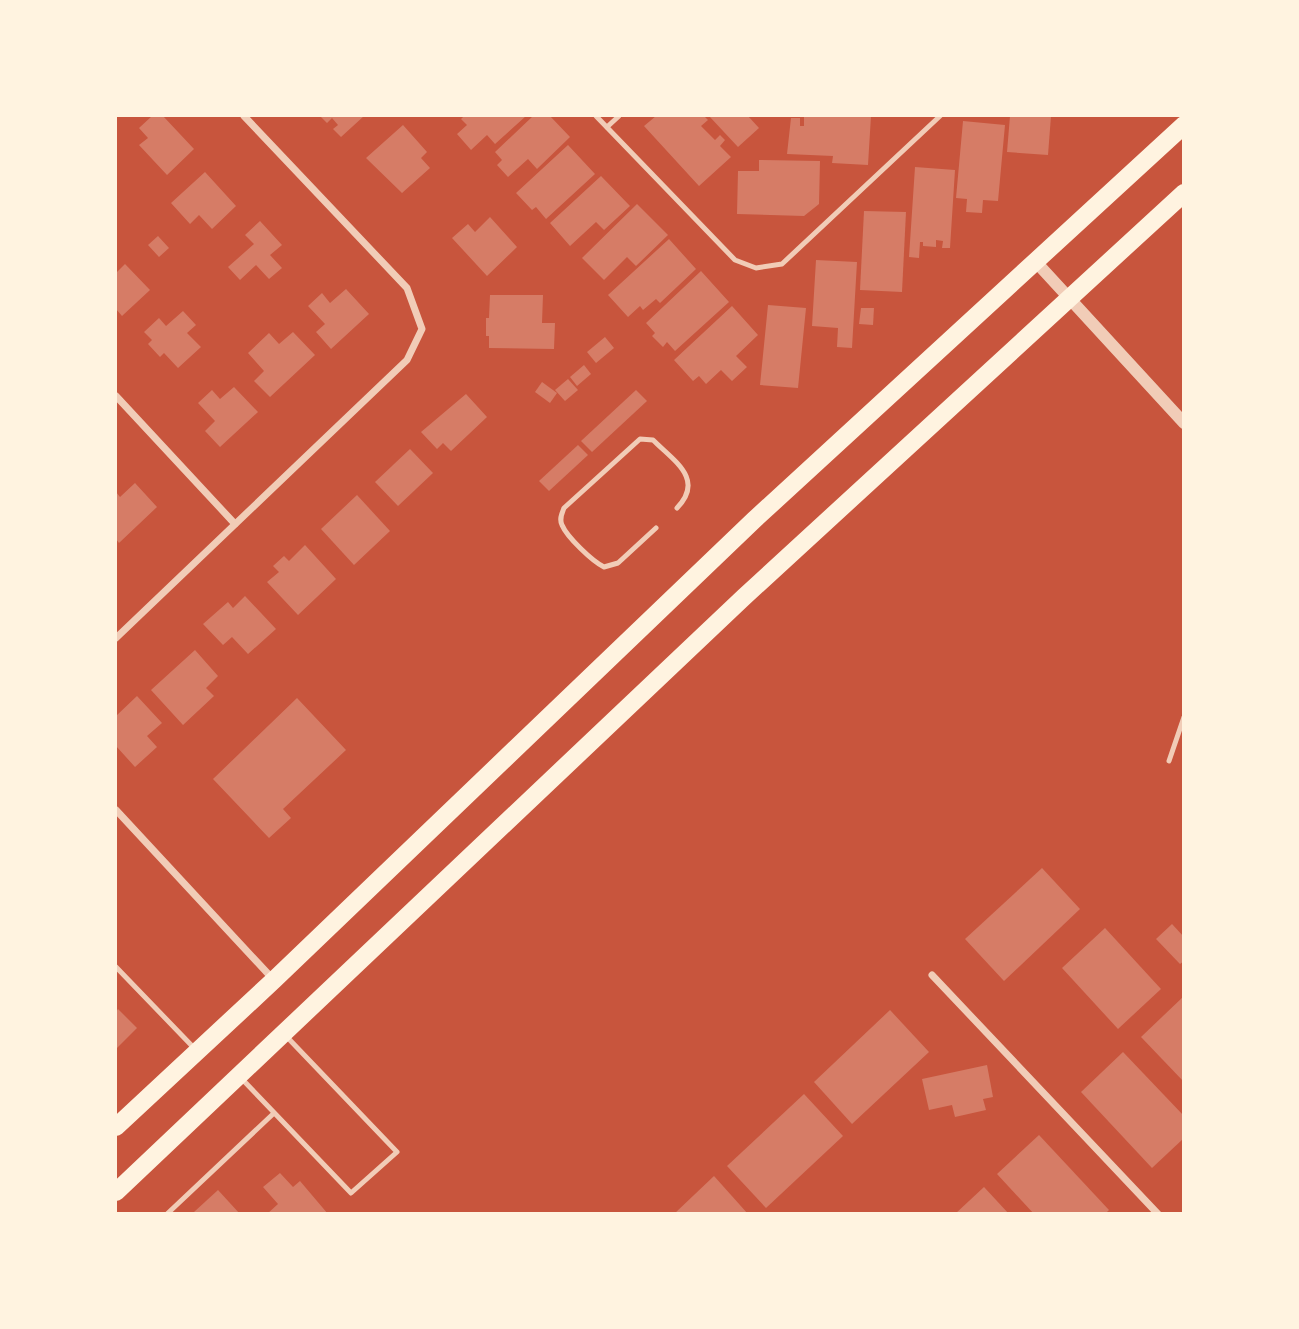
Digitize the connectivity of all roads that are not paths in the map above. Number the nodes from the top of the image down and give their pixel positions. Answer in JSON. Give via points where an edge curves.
{"nodes":[{"id":1,"x":244,"y":116,"type":"edge"},
{"id":2,"x":596,"y":116,"type":"edge"},
{"id":3,"x":619,"y":116,"type":"edge"},
{"id":4,"x":940,"y":116,"type":"edge"},
{"id":5,"x":1184,"y":125,"type":"edge"},
{"id":6,"x":607,"y":127,"type":"junction"},
{"id":7,"x":1184,"y":193,"type":"edge"},
{"id":8,"x":1036,"y":262,"type":"junction"},
{"id":9,"x":1068,"y":298,"type":"junction"},
{"id":10,"x":116,"y":396,"type":"edge"},
{"id":11,"x":1184,"y":424,"type":"edge"},
{"id":12,"x":677,"y":508,"type":"dead end"},
{"id":13,"x":235,"y":524,"type":"junction"},
{"id":14,"x":656,"y":528,"type":"dead end"},
{"id":15,"x":116,"y":638,"type":"edge"},
{"id":16,"x":1184,"y":717,"type":"edge"},
{"id":17,"x":1169,"y":761,"type":"dead end"},
{"id":18,"x":116,"y":810,"type":"edge"},
{"id":19,"x":116,"y":967,"type":"edge"},
{"id":20,"x":932,"y":975,"type":"dead end"},
{"id":21,"x":274,"y":980,"type":"junction"},
{"id":22,"x":284,"y":1034,"type":"junction"},
{"id":23,"x":197,"y":1051,"type":"junction"},
{"id":24,"x":239,"y":1076,"type":"junction"},
{"id":25,"x":273,"y":1114,"type":"junction"},
{"id":26,"x":117,"y":1124,"type":"edge"},
{"id":27,"x":116,"y":1192,"type":"edge"},
{"id":28,"x":167,"y":1213,"type":"edge"},
{"id":29,"x":1158,"y":1213,"type":"edge"}],
"edges":[{"from":1,"to":13,"type":"street","via":[[407,288],[422,329],[407,360]]},
{"from":2,"to":6,"type":"lane"},
{"from":3,"to":6,"type":"lane"},
{"from":4,"to":6,"type":"lane","via":[[782,264],[755,268],[735,260]]},
{"from":5,"to":8,"type":"main road"},
{"from":7,"to":9,"type":"main road"},
{"from":8,"to":9,"type":"street"},
{"from":8,"to":21,"type":"main road","via":[[754,520]]},
{"from":9,"to":11,"type":"street"},
{"from":9,"to":22,"type":"main road","via":[[744,597]]},
{"from":10,"to":13,"type":"street"},
{"from":12,"to":14,"type":"lane","via":[[690,484],[686,473],[653,440],[640,439],[564,508],[560,517],[562,526],[604,567],[618,563]]},
{"from":13,"to":15,"type":"street"},
{"from":16,"to":17,"type":"lane"},
{"from":18,"to":21,"type":"street"},
{"from":19,"to":23,"type":"lane"},
{"from":20,"to":29,"type":"street"},
{"from":21,"to":23,"type":"main road"},
{"from":22,"to":24,"type":"main road"},
{"from":22,"to":25,"type":"lane","via":[[397,1152],[351,1193]]},
{"from":23,"to":26,"type":"main road"},
{"from":24,"to":25,"type":"lane"},
{"from":24,"to":27,"type":"main road"},
{"from":25,"to":28,"type":"lane"}]}
